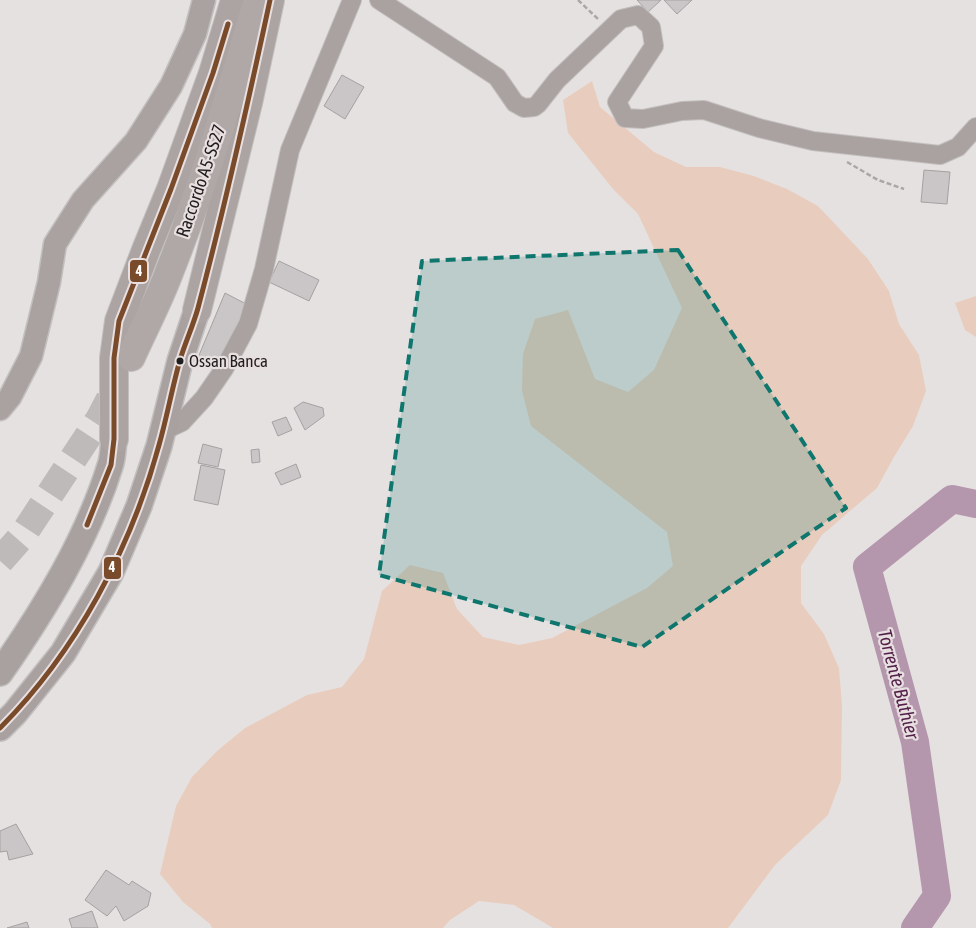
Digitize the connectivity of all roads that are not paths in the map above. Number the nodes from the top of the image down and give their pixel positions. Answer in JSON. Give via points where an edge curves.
{"nodes":[{"id":1,"x":204,"y":0,"type":"edge"},
{"id":2,"x":235,"y":0,"type":"edge"},
{"id":3,"x":258,"y":0,"type":"edge"},
{"id":4,"x":270,"y":0,"type":"edge"},
{"id":5,"x":352,"y":0,"type":"edge"},
{"id":6,"x":379,"y":0,"type":"edge"},
{"id":7,"x":976,"y":127,"type":"edge"},
{"id":8,"x":197,"y":310,"type":"joint"},
{"id":9,"x":131,"y":357,"type":"dead end"},
{"id":10,"x":0,"y":409,"type":"edge"},
{"id":11,"x":161,"y":432,"type":"junction"},
{"id":12,"x":114,"y":440,"type":"joint"},
{"id":13,"x":0,"y":673,"type":"edge"},
{"id":14,"x":0,"y":728,"type":"edge"}],
"edges":[{"from":1,"to":10,"type":"street","via":[[195,34],[171,86],[136,141],[83,200],[55,244],[31,356],[10,397]]},
{"from":2,"to":12,"type":"main road","via":[[214,73],[119,321],[114,358]]},
{"from":3,"to":9,"type":"highway","name":"Raccordo A5-SS27","via":[[192,212],[170,272]]},
{"from":4,"to":8,"type":"main road","via":[[246,113]]},
{"from":5,"to":11,"type":"street","via":[[290,150],[264,269],[248,324],[204,398],[182,422]]},
{"from":6,"to":7,"type":"street","via":[[497,77],[515,103],[524,108],[538,104],[557,80],[622,19],[638,15],[651,28],[654,46],[617,102],[625,118],[644,120],[682,111],[704,110],[813,141],[940,155],[958,147]]},
{"from":8,"to":11,"type":"main road"},
{"from":11,"to":14,"type":"main road","via":[[139,506],[111,572],[63,654]]},
{"from":12,"to":13,"type":"main road","via":[[111,465],[72,557],[32,628]]}]}
